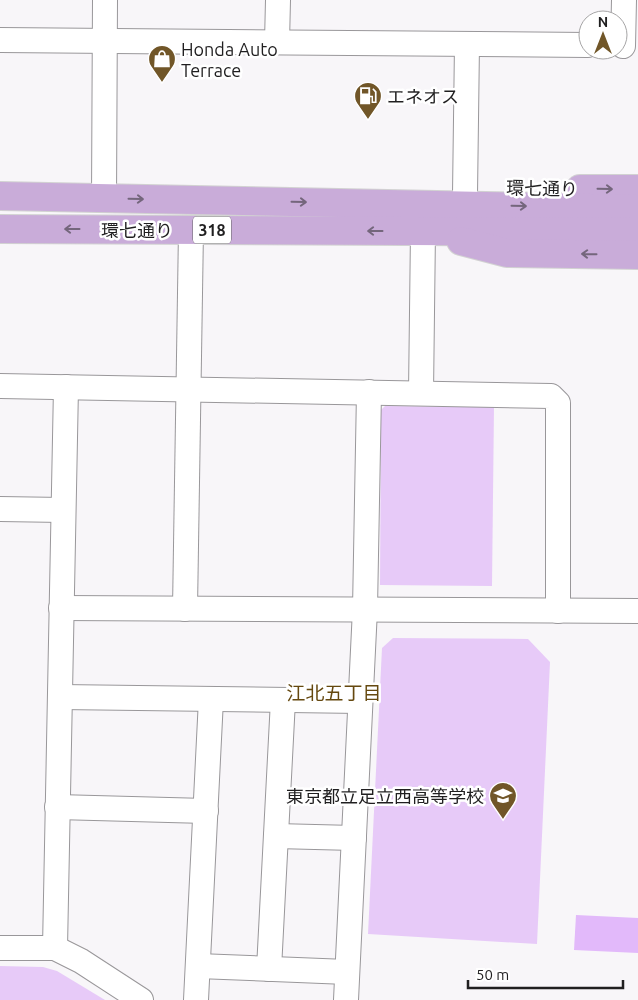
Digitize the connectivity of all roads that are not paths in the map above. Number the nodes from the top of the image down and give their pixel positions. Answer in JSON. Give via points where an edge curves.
{"nodes":[{"id":1,"x":106,"y":0,"type":"edge"},
{"id":2,"x":278,"y":0,"type":"edge"},
{"id":3,"x":0,"y":40,"type":"edge"},
{"id":4,"x":106,"y":40,"type":"junction"},
{"id":5,"x":277,"y":42,"type":"junction"},
{"id":6,"x":467,"y":44,"type":"junction"},
{"id":7,"x":578,"y":45,"type":"edge"},
{"id":8,"x":638,"y":190,"type":"edge"},
{"id":9,"x":465,"y":194,"type":"junction"},
{"id":10,"x":0,"y":196,"type":"edge"},
{"id":11,"x":104,"y":198,"type":"junction"},
{"id":12,"x":418,"y":204,"type":"junction"},
{"id":13,"x":628,"y":220,"type":"edge"},
{"id":14,"x":0,"y":229,"type":"edge"},
{"id":15,"x":192,"y":230,"type":"junction"},
{"id":16,"x":424,"y":231,"type":"junction"},
{"id":17,"x":638,"y":255,"type":"edge"},
{"id":18,"x":0,"y":386,"type":"edge"},
{"id":19,"x":66,"y":387,"type":"junction"},
{"id":20,"x":189,"y":389,"type":"junction"},
{"id":21,"x":369,"y":392,"type":"junction"},
{"id":22,"x":422,"y":393,"type":"junction"},
{"id":23,"x":0,"y":509,"type":"edge"},
{"id":24,"x":63,"y":510,"type":"junction"},
{"id":25,"x":61,"y":608,"type":"junction"},
{"id":26,"x":185,"y":609,"type":"junction"},
{"id":27,"x":365,"y":609,"type":"junction"},
{"id":28,"x":558,"y":610,"type":"junction"},
{"id":29,"x":638,"y":611,"type":"edge"},
{"id":30,"x":60,"y":697,"type":"junction"},
{"id":31,"x":211,"y":699,"type":"junction"},
{"id":32,"x":283,"y":700,"type":"junction"},
{"id":33,"x":360,"y":701,"type":"junction"},
{"id":34,"x":57,"y":808,"type":"junction"},
{"id":35,"x":206,"y":811,"type":"junction"},
{"id":36,"x":276,"y":836,"type":"junction"},
{"id":37,"x":354,"y":838,"type":"junction"},
{"id":38,"x":0,"y":948,"type":"edge"},
{"id":39,"x":55,"y":948,"type":"junction"},
{"id":40,"x":198,"y":966,"type":"junction"},
{"id":41,"x":269,"y":969,"type":"junction"},
{"id":42,"x":347,"y":972,"type":"junction"},
{"id":43,"x":141,"y":1000,"type":"edge"},
{"id":44,"x":196,"y":1000,"type":"edge"},
{"id":45,"x":346,"y":1000,"type":"edge"}],
"edges":[{"from":1,"to":4,"type":"street"},
{"from":2,"to":5,"type":"street"},
{"from":3,"to":4,"type":"street"},
{"from":4,"to":5,"type":"street"},
{"from":4,"to":11,"type":"street"},
{"from":5,"to":6,"type":"street"},
{"from":6,"to":7,"type":"street"},
{"from":6,"to":9,"type":"street"},
{"from":9,"to":8,"type":"main road","name":"環七通り","number":"318","one_way":true,"via":[[495,188]]},
{"from":9,"to":12,"type":"main road","name":"環七通り","number":"318"},
{"from":10,"to":11,"type":"main road","name":"環七通り","number":"318"},
{"from":11,"to":12,"type":"main road","name":"環七通り","number":"318","one_way":true},
{"from":12,"to":13,"type":"main road","name":"環七通り","number":"318","one_way":true},
{"from":13,"to":16,"type":"main road","name":"環七通り","number":"318"},
{"from":15,"to":14,"type":"main road","name":"環七通り","number":"318","one_way":true},
{"from":16,"to":15,"type":"main road","name":"環七通り","number":"318","one_way":true},
{"from":15,"to":20,"type":"street"},
{"from":17,"to":16,"type":"main road","name":"環七通り","number":"318","one_way":true,"via":[[507,252]]},
{"from":16,"to":22,"type":"street"},
{"from":18,"to":19,"type":"street"},
{"from":19,"to":20,"type":"street"},
{"from":19,"to":24,"type":"street"},
{"from":20,"to":21,"type":"street"},
{"from":20,"to":26,"type":"street"},
{"from":21,"to":22,"type":"street"},
{"from":21,"to":27,"type":"street"},
{"from":22,"to":28,"type":"street","via":[[551,396],[558,403]]},
{"from":23,"to":24,"type":"street"},
{"from":24,"to":25,"type":"street"},
{"from":25,"to":26,"type":"street"},
{"from":25,"to":30,"type":"street"},
{"from":26,"to":27,"type":"street"},
{"from":27,"to":28,"type":"street"},
{"from":27,"to":33,"type":"street"},
{"from":28,"to":29,"type":"street"},
{"from":30,"to":31,"type":"street"},
{"from":30,"to":34,"type":"street"},
{"from":31,"to":32,"type":"street"},
{"from":31,"to":35,"type":"street"},
{"from":32,"to":33,"type":"street"},
{"from":32,"to":36,"type":"street"},
{"from":33,"to":37,"type":"street"},
{"from":34,"to":35,"type":"street"},
{"from":34,"to":39,"type":"street"},
{"from":35,"to":40,"type":"street"},
{"from":36,"to":37,"type":"street"},
{"from":36,"to":41,"type":"street"},
{"from":37,"to":42,"type":"street"},
{"from":38,"to":39,"type":"street"},
{"from":39,"to":43,"type":"street"},
{"from":40,"to":41,"type":"street"},
{"from":40,"to":44,"type":"street"},
{"from":41,"to":42,"type":"street"},
{"from":42,"to":45,"type":"street"}]}
